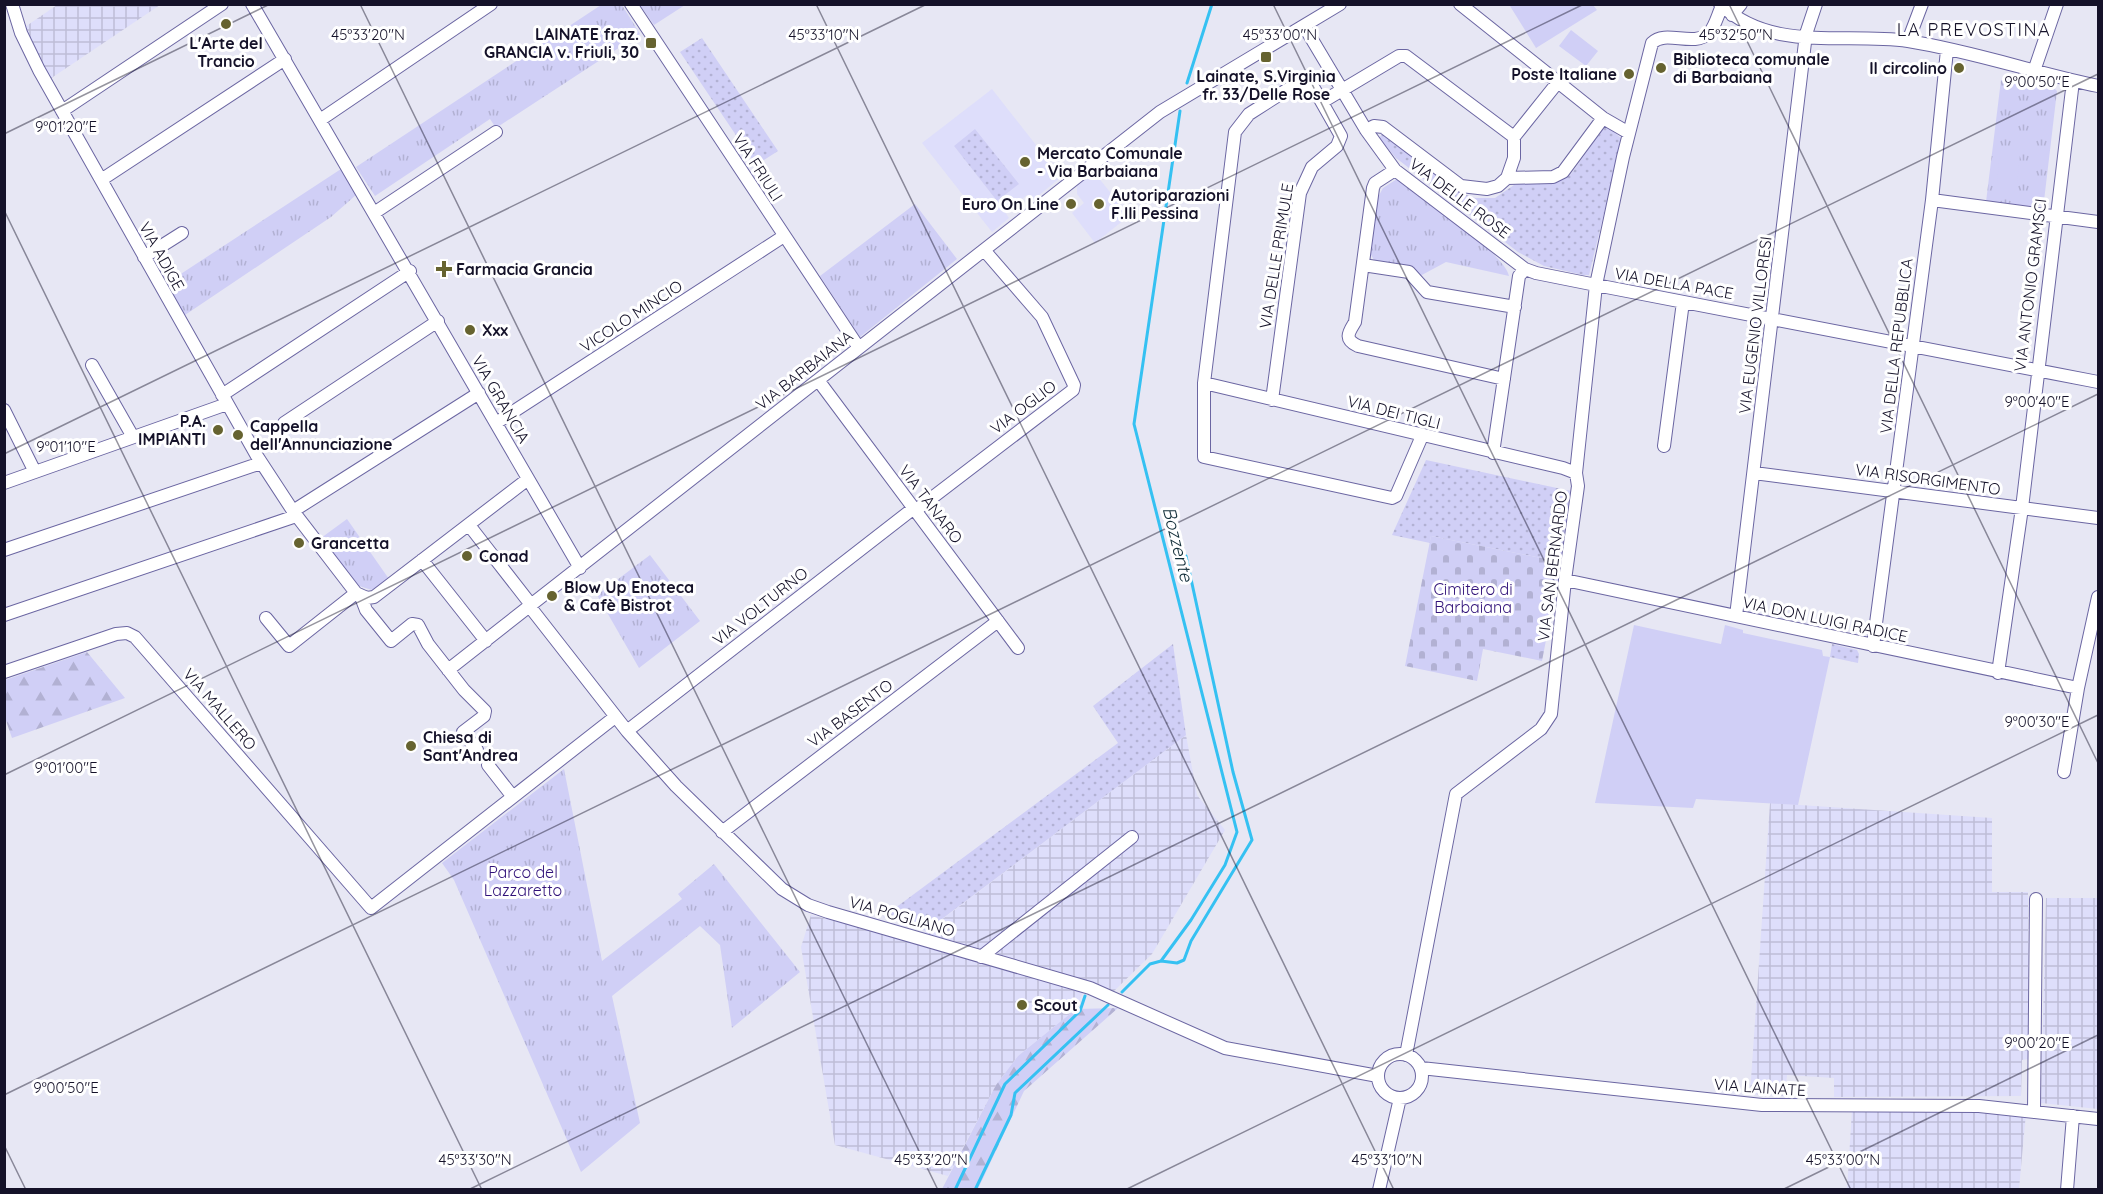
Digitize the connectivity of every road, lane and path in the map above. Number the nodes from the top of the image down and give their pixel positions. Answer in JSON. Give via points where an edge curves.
{"nodes":[{"id":1,"x":12,"y":4,"type":"edge"},
{"id":2,"x":222,"y":4,"type":"edge"},
{"id":3,"x":252,"y":4,"type":"edge"},
{"id":4,"x":491,"y":4,"type":"edge"},
{"id":5,"x":631,"y":4,"type":"edge"},
{"id":6,"x":1340,"y":4,"type":"edge"},
{"id":7,"x":1460,"y":4,"type":"edge"},
{"id":8,"x":1741,"y":4,"type":"edge"},
{"id":9,"x":1816,"y":4,"type":"edge"},
{"id":10,"x":1922,"y":4,"type":"edge"},
{"id":11,"x":2057,"y":4,"type":"edge"},
{"id":12,"x":1721,"y":5,"type":"edge"},
{"id":13,"x":1732,"y":15,"type":"junction"},
{"id":14,"x":1304,"y":26,"type":"junction"},
{"id":15,"x":1806,"y":38,"type":"junction"},
{"id":16,"x":1908,"y":41,"type":"junction"},
{"id":17,"x":1947,"y":50,"type":"junction"},
{"id":18,"x":285,"y":59,"type":"junction"},
{"id":19,"x":2034,"y":71,"type":"junction"},
{"id":20,"x":2073,"y":81,"type":"junction"},
{"id":21,"x":1558,"y":82,"type":"junction"},
{"id":22,"x":2098,"y":86,"type":"edge"},
{"id":23,"x":1342,"y":89,"type":"junction"},
{"id":24,"x":1322,"y":102,"type":"junction"},
{"id":25,"x":62,"y":111,"type":"junction"},
{"id":26,"x":1604,"y":118,"type":"junction"},
{"id":27,"x":320,"y":120,"type":"junction"},
{"id":28,"x":1366,"y":130,"type":"junction"},
{"id":29,"x":496,"y":132,"type":"dead end"},
{"id":30,"x":1629,"y":133,"type":"junction"},
{"id":31,"x":1514,"y":137,"type":"junction"},
{"id":32,"x":1395,"y":170,"type":"junction"},
{"id":33,"x":1507,"y":178,"type":"junction"},
{"id":34,"x":101,"y":180,"type":"junction"},
{"id":35,"x":1932,"y":200,"type":"junction"},
{"id":36,"x":374,"y":213,"type":"junction"},
{"id":37,"x":2055,"y":216,"type":"junction"},
{"id":38,"x":2098,"y":222,"type":"edge"},
{"id":39,"x":182,"y":233,"type":"dead end"},
{"id":40,"x":784,"y":236,"type":"junction"},
{"id":41,"x":984,"y":250,"type":"junction"},
{"id":42,"x":144,"y":257,"type":"junction"},
{"id":43,"x":1363,"y":265,"type":"junction"},
{"id":44,"x":1525,"y":268,"type":"junction"},
{"id":45,"x":410,"y":271,"type":"junction"},
{"id":46,"x":1596,"y":285,"type":"junction"},
{"id":47,"x":1683,"y":302,"type":"junction"},
{"id":48,"x":1515,"y":307,"type":"junction"},
{"id":49,"x":1774,"y":317,"type":"junction"},
{"id":50,"x":438,"y":321,"type":"junction"},
{"id":51,"x":1912,"y":344,"type":"junction"},
{"id":52,"x":859,"y":348,"type":"junction"},
{"id":53,"x":92,"y":365,"type":"dead end"},
{"id":54,"x":2037,"y":368,"type":"junction"},
{"id":55,"x":1504,"y":379,"type":"junction"},
{"id":56,"x":818,"y":380,"type":"junction"},
{"id":57,"x":2098,"y":382,"type":"edge"},
{"id":58,"x":1204,"y":383,"type":"junction"},
{"id":59,"x":479,"y":393,"type":"junction"},
{"id":60,"x":224,"y":399,"type":"junction"},
{"id":61,"x":1272,"y":400,"type":"junction"},
{"id":62,"x":4,"y":410,"type":"edge"},
{"id":63,"x":284,"y":423,"type":"dead end"},
{"id":64,"x":496,"y":423,"type":"junction"},
{"id":65,"x":1422,"y":436,"type":"junction"},
{"id":66,"x":133,"y":437,"type":"junction"},
{"id":67,"x":1664,"y":446,"type":"dead end"},
{"id":68,"x":1493,"y":453,"type":"junction"},
{"id":69,"x":261,"y":463,"type":"junction"},
{"id":70,"x":34,"y":472,"type":"junction"},
{"id":71,"x":1576,"y":473,"type":"junction"},
{"id":72,"x":1754,"y":473,"type":"junction"},
{"id":73,"x":528,"y":479,"type":"junction"},
{"id":74,"x":4,"y":483,"type":"edge"},
{"id":75,"x":1895,"y":492,"type":"junction"},
{"id":76,"x":2022,"y":508,"type":"junction"},
{"id":77,"x":915,"y":509,"type":"junction"},
{"id":78,"x":295,"y":514,"type":"junction"},
{"id":79,"x":2098,"y":518,"type":"edge"},
{"id":80,"x":466,"y":527,"type":"junction"},
{"id":81,"x":4,"y":550,"type":"edge"},
{"id":82,"x":422,"y":560,"type":"junction"},
{"id":83,"x":580,"y":568,"type":"junction"},
{"id":84,"x":1565,"y":580,"type":"junction"},
{"id":85,"x":358,"y":595,"type":"junction"},
{"id":86,"x":2098,"y":597,"type":"edge"},
{"id":87,"x":531,"y":606,"type":"junction"},
{"id":88,"x":4,"y":615,"type":"edge"},
{"id":89,"x":1736,"y":616,"type":"junction"},
{"id":90,"x":267,"y":618,"type":"dead end"},
{"id":91,"x":998,"y":621,"type":"junction"},
{"id":92,"x":486,"y":641,"type":"junction"},
{"id":93,"x":1873,"y":646,"type":"junction"},
{"id":94,"x":1018,"y":648,"type":"dead end"},
{"id":95,"x":448,"y":670,"type":"junction"},
{"id":96,"x":4,"y":672,"type":"edge"},
{"id":97,"x":1998,"y":673,"type":"junction"},
{"id":98,"x":2078,"y":688,"type":"junction"},
{"id":99,"x":615,"y":717,"type":"junction"},
{"id":100,"x":627,"y":731,"type":"junction"},
{"id":101,"x":477,"y":750,"type":"tunnel mouth"},
{"id":102,"x":488,"y":765,"type":"tunnel mouth"},
{"id":103,"x":2064,"y":772,"type":"dead end"},
{"id":104,"x":513,"y":797,"type":"junction"},
{"id":105,"x":722,"y":832,"type":"junction"},
{"id":106,"x":1132,"y":837,"type":"dead end"},
{"id":107,"x":2036,"y":899,"type":"dead end"},
{"id":108,"x":981,"y":957,"type":"junction"},
{"id":109,"x":1406,"y":1055,"type":"junction"},
{"id":110,"x":1421,"y":1068,"type":"junction"},
{"id":111,"x":1378,"y":1076,"type":"junction"},
{"id":112,"x":1400,"y":1098,"type":"junction"},
{"id":113,"x":2034,"y":1112,"type":"junction"},
{"id":114,"x":2073,"y":1116,"type":"junction"},
{"id":115,"x":2098,"y":1119,"type":"edge"},
{"id":116,"x":1379,"y":1190,"type":"edge"},
{"id":117,"x":2067,"y":1190,"type":"edge"}],
"edges":[{"from":1,"to":25,"type":"street","name":"VIA ADIGE","via":[[25,40]]},
{"from":2,"to":25,"type":"street"},
{"from":3,"to":18,"type":"street","name":"VIA GRANCIA"},
{"from":4,"to":27,"type":"street"},
{"from":5,"to":40,"type":"street","name":"VIA FRIULI"},
{"from":6,"to":14,"type":"street","name":"VIA BARBAIANA"},
{"from":7,"to":21,"type":"street"},
{"from":8,"to":13,"type":"street"},
{"from":9,"to":15,"type":"street","name":"VIA EUGENIO VILLORESI"},
{"from":10,"to":16,"type":"street"},
{"from":11,"to":19,"type":"street"},
{"from":12,"to":13,"type":"street"},
{"from":12,"to":30,"type":"street","name":"VIA SAN BERNARDO","via":[[1708,34],[1652,43]]},
{"from":13,"to":15,"type":"street","via":[[1776,33]]},
{"from":14,"to":23,"type":"street","name":"VIA DELLE ROSE"},
{"from":14,"to":41,"type":"street","name":"VIA BARBAIANA","via":[[1160,112]]},
{"from":15,"to":16,"type":"street"},
{"from":15,"to":49,"type":"street","name":"VIA EUGENIO VILLORESI"},
{"from":16,"to":17,"type":"street"},
{"from":17,"to":19,"type":"street"},
{"from":17,"to":35,"type":"street","name":"VIA DELLA REPUBBLICA"},
{"from":18,"to":27,"type":"street","name":"VIA GRANCIA"},
{"from":18,"to":34,"type":"street"},
{"from":19,"to":20,"type":"street"},
{"from":20,"to":22,"type":"street"},
{"from":20,"to":37,"type":"street","name":"VIA ANTONIO GRAMSCI"},
{"from":21,"to":26,"type":"street"},
{"from":21,"to":31,"type":"street"},
{"from":23,"to":24,"type":"street"},
{"from":23,"to":28,"type":"street","name":"VIA DELLE ROSE"},
{"from":23,"to":31,"type":"street","via":[[1399,56],[1406,56]]},
{"from":24,"to":58,"type":"street","via":[[1312,85],[1299,82],[1249,114],[1235,132]]},
{"from":24,"to":61,"type":"street","name":"VIA DELLE PRIMULE","via":[[1339,130],[1341,141],[1312,167],[1300,193]]},
{"from":25,"to":34,"type":"street","name":"VIA ADIGE"},
{"from":26,"to":30,"type":"street"},
{"from":26,"to":33,"type":"street","via":[[1563,172],[1553,177]]},
{"from":27,"to":36,"type":"street","name":"VIA GRANCIA"},
{"from":28,"to":32,"type":"street","name":"VIA DELLE ROSE"},
{"from":28,"to":33,"type":"street","via":[[1383,127],[1461,186],[1486,189]]},
{"from":29,"to":36,"type":"street"},
{"from":30,"to":46,"type":"street","name":"VIA SAN BERNARDO"},
{"from":31,"to":33,"type":"street","via":[[1514,158]]},
{"from":32,"to":43,"type":"street","via":[[1372,188]]},
{"from":32,"to":44,"type":"street","name":"VIA DELLE ROSE"},
{"from":34,"to":42,"type":"street","name":"VIA ADIGE"},
{"from":35,"to":37,"type":"street"},
{"from":35,"to":51,"type":"street","name":"VIA DELLA REPUBBLICA"},
{"from":36,"to":45,"type":"street","name":"VIA GRANCIA"},
{"from":37,"to":38,"type":"street"},
{"from":37,"to":54,"type":"street","name":"VIA ANTONIO GRAMSCI"},
{"from":39,"to":42,"type":"street"},
{"from":40,"to":52,"type":"street","name":"VIA FRIULI"},
{"from":40,"to":64,"type":"street","name":"VICOLO MINCIO"},
{"from":41,"to":52,"type":"street","name":"VIA BARBAIANA"},
{"from":41,"to":77,"type":"street","name":"VIA OGLIO","via":[[1042,317],[1074,385]]},
{"from":42,"to":60,"type":"street","name":"VIA ADIGE"},
{"from":43,"to":48,"type":"street","via":[[1409,272],[1427,292]]},
{"from":43,"to":55,"type":"street","via":[[1355,322],[1348,337],[1352,343]]},
{"from":44,"to":46,"type":"street","name":"VIA DELLE ROSE"},
{"from":44,"to":48,"type":"street","via":[[1519,276]]},
{"from":45,"to":50,"type":"street","name":"VIA GRANCIA"},
{"from":45,"to":60,"type":"street"},
{"from":46,"to":47,"type":"street","name":"VIA DELLA PACE"},
{"from":46,"to":71,"type":"street","name":"VIA SAN BERNARDO"},
{"from":47,"to":49,"type":"street","name":"VIA DELLA PACE"},
{"from":47,"to":67,"type":"street"},
{"from":48,"to":55,"type":"street"},
{"from":49,"to":51,"type":"street","name":"VIA DELLA PACE"},
{"from":49,"to":72,"type":"street","name":"VIA EUGENIO VILLORESI"},
{"from":50,"to":59,"type":"street","name":"VIA GRANCIA"},
{"from":50,"to":63,"type":"street"},
{"from":51,"to":54,"type":"street","name":"VIA DELLA PACE"},
{"from":51,"to":75,"type":"street","name":"VIA DELLA REPUBBLICA"},
{"from":52,"to":56,"type":"street","name":"VIA BARBAIANA"},
{"from":53,"to":66,"type":"street"},
{"from":54,"to":57,"type":"street","name":"VIA DELLA PACE"},
{"from":54,"to":76,"type":"street","name":"VIA ANTONIO GRAMSCI"},
{"from":55,"to":68,"type":"street"},
{"from":56,"to":77,"type":"street","name":"VIA TANARO"},
{"from":56,"to":83,"type":"street","name":"VIA BARBAIANA"},
{"from":58,"to":61,"type":"street","name":"VIA DEI TIGLI"},
{"from":58,"to":65,"type":"street","via":[[1203,453],[1208,460],[1392,498]]},
{"from":59,"to":64,"type":"street","name":"VIA GRANCIA"},
{"from":59,"to":78,"type":"street"},
{"from":60,"to":66,"type":"street"},
{"from":60,"to":69,"type":"street","name":"VIA ADIGE"},
{"from":61,"to":65,"type":"street","name":"VIA DEI TIGLI"},
{"from":62,"to":70,"type":"street"},
{"from":64,"to":73,"type":"street","name":"VIA GRANCIA"},
{"from":65,"to":68,"type":"street","name":"VIA DEI TIGLI"},
{"from":66,"to":70,"type":"street"},
{"from":68,"to":71,"type":"street","name":"VIA DEI TIGLI"},
{"from":69,"to":78,"type":"street","name":"VIA ADIGE"},
{"from":69,"to":81,"type":"street"},
{"from":70,"to":74,"type":"street"},
{"from":71,"to":84,"type":"street","name":"VIA SAN BERNARDO","via":[[1578,486]]},
{"from":72,"to":75,"type":"street","name":"VIA RISORGIMENTO"},
{"from":72,"to":89,"type":"street","name":"VIA EUGENIO VILLORESI"},
{"from":73,"to":80,"type":"street"},
{"from":73,"to":83,"type":"street","name":"VIA GRANCIA"},
{"from":75,"to":76,"type":"street","name":"VIA RISORGIMENTO"},
{"from":75,"to":93,"type":"street","name":"VIA DELLA REPUBBLICA"},
{"from":76,"to":79,"type":"street","name":"VIA RISORGIMENTO"},
{"from":76,"to":97,"type":"street","name":"VIA ANTONIO GRAMSCI"},
{"from":77,"to":91,"type":"street","name":"VIA TANARO"},
{"from":77,"to":100,"type":"street","name":"VIA VOLTURNO"},
{"from":78,"to":85,"type":"street","name":"VIA ADIGE"},
{"from":78,"to":88,"type":"street"},
{"from":80,"to":82,"type":"street"},
{"from":80,"to":87,"type":"street","name":"VIA POGLIANO","via":[[472,529]]},
{"from":82,"to":85,"type":"street","via":[[374,597]]},
{"from":82,"to":92,"type":"street"},
{"from":83,"to":87,"type":"street","name":"VIA BARBAIANA"},
{"from":84,"to":89,"type":"street","name":"VIA DON LUIGI RADICE"},
{"from":84,"to":109,"type":"street","name":"VIA SAN BERNARDO","via":[[1548,723],[1456,794]]},
{"from":85,"to":90,"type":"street","via":[[289,646]]},
{"from":85,"to":95,"type":"street","name":"VIA ADIGE","via":[[391,641],[412,624],[418,625]]},
{"from":86,"to":98,"type":"street"},
{"from":87,"to":92,"type":"street","name":"VIA BARBAIANA"},
{"from":87,"to":99,"type":"street","name":"VIA POGLIANO"},
{"from":89,"to":93,"type":"street","name":"VIA DON LUIGI RADICE"},
{"from":91,"to":94,"type":"street","name":"VIA TANARO"},
{"from":91,"to":105,"type":"street","name":"VIA BASENTO"},
{"from":92,"to":95,"type":"street","name":"VIA BARBAIANA"},
{"from":93,"to":97,"type":"street","name":"VIA DON LUIGI RADICE"},
{"from":95,"to":101,"type":"street","via":[[485,712],[463,732]]},
{"from":96,"to":104,"type":"street","name":"VIA MALLERO","via":[[116,634],[132,635],[371,908]]},
{"from":97,"to":98,"type":"street","name":"VIA DON LUIGI RADICE"},
{"from":98,"to":103,"type":"street"},
{"from":99,"to":100,"type":"street","name":"VIA POGLIANO"},
{"from":99,"to":104,"type":"street"},
{"from":100,"to":105,"type":"street","name":"VIA POGLIANO"},
{"from":102,"to":104,"type":"street"},
{"from":105,"to":108,"type":"street","name":"VIA POGLIANO","via":[[782,889],[808,905]]},
{"from":106,"to":108,"type":"street"},
{"from":107,"to":113,"type":"street"},
{"from":108,"to":111,"type":"street","name":"VIA POGLIANO","via":[[1090,988],[1226,1048]]},
{"from":109,"to":110,"type":"street"},
{"from":109,"to":111,"type":"street","via":[[1392,1055],[1384,1060]]},
{"from":110,"to":112,"type":"street","via":[[1416,1092]]},
{"from":110,"to":113,"type":"street","name":"VIA LAINATE","via":[[1762,1105],[1979,1106]]},
{"from":111,"to":112,"type":"street","via":[[1384,1092]]},
{"from":112,"to":116,"type":"street"},
{"from":113,"to":114,"type":"street","name":"VIA LAINATE"},
{"from":114,"to":115,"type":"street","name":"VIA LAINATE"},
{"from":114,"to":117,"type":"street"}]}
